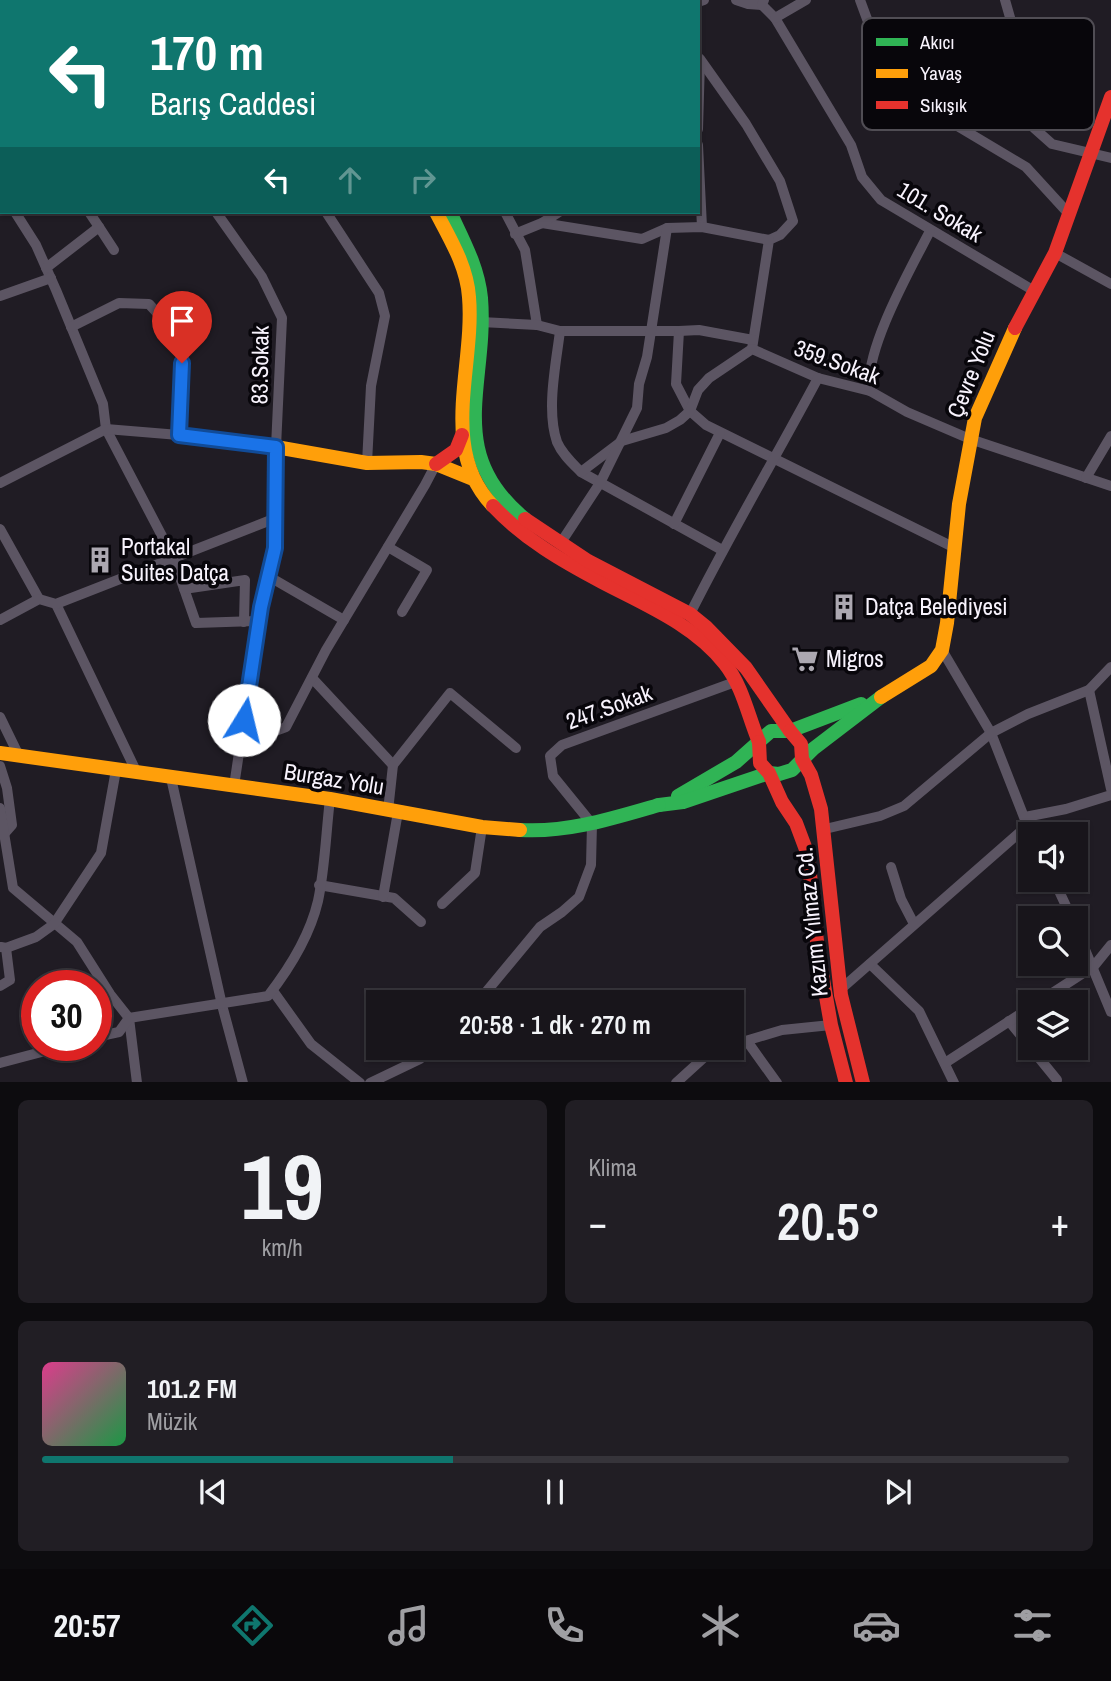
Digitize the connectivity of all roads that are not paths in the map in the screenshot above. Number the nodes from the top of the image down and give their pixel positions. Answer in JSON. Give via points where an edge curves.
{"nodes":[{"id":1,"x":736,"y":0,"type":"edge"},
{"id":2,"x":806,"y":0,"type":"edge"},
{"id":3,"x":860,"y":0,"type":"edge"},
{"id":4,"x":1005,"y":0,"type":"edge"},
{"id":5,"x":763,"y":2,"type":"edge"},
{"id":6,"x":775,"y":18,"type":"junction"},
{"id":7,"x":867,"y":18,"type":"edge"},
{"id":8,"x":1010,"y":18,"type":"edge"},
{"id":9,"x":700,"y":59,"type":"edge"},
{"id":10,"x":1111,"y":97,"type":"edge"},
{"id":11,"x":964,"y":130,"type":"edge"},
{"id":12,"x":1036,"y":130,"type":"edge"},
{"id":13,"x":1091,"y":153,"type":"junction"},
{"id":14,"x":1111,"y":158,"type":"edge"},
{"id":15,"x":700,"y":186,"type":"edge"},
{"id":16,"x":16,"y":214,"type":"edge"},
{"id":17,"x":90,"y":214,"type":"edge"},
{"id":18,"x":217,"y":214,"type":"edge"},
{"id":19,"x":327,"y":214,"type":"edge"},
{"id":20,"x":437,"y":214,"type":"edge"},
{"id":21,"x":451,"y":214,"type":"edge"},
{"id":22,"x":506,"y":214,"type":"edge"},
{"id":23,"x":556,"y":214,"type":"edge"},
{"id":24,"x":1069,"y":214,"type":"junction"},
{"id":25,"x":542,"y":223,"type":"junction"},
{"id":26,"x":99,"y":227,"type":"junction"},
{"id":27,"x":702,"y":227,"type":"junction"},
{"id":28,"x":667,"y":228,"type":"junction"},
{"id":29,"x":930,"y":231,"type":"junction"},
{"id":30,"x":515,"y":234,"type":"junction"},
{"id":31,"x":768,"y":240,"type":"junction"},
{"id":32,"x":114,"y":250,"type":"dead end"},
{"id":33,"x":1055,"y":253,"type":"junction"},
{"id":34,"x":46,"y":268,"type":"junction"},
{"id":35,"x":51,"y":278,"type":"junction"},
{"id":36,"x":1111,"y":284,"type":"edge"},
{"id":37,"x":1036,"y":292,"type":"junction"},
{"id":38,"x":0,"y":296,"type":"edge"},
{"id":39,"x":481,"y":322,"type":"junction"},
{"id":40,"x":537,"y":325,"type":"junction"},
{"id":41,"x":71,"y":327,"type":"junction"},
{"id":42,"x":560,"y":331,"type":"junction"},
{"id":43,"x":651,"y":331,"type":"junction"},
{"id":44,"x":679,"y":331,"type":"junction"},
{"id":45,"x":752,"y":345,"type":"junction"},
{"id":46,"x":818,"y":378,"type":"junction"},
{"id":47,"x":870,"y":391,"type":"junction"},
{"id":48,"x":690,"y":411,"type":"junction"},
{"id":49,"x":106,"y":429,"type":"junction"},
{"id":50,"x":720,"y":433,"type":"junction"},
{"id":51,"x":179,"y":435,"type":"junction"},
{"id":52,"x":462,"y":435,"type":"junction"},
{"id":53,"x":1111,"y":436,"type":"edge"},
{"id":54,"x":970,"y":439,"type":"junction"},
{"id":55,"x":622,"y":441,"type":"junction"},
{"id":56,"x":276,"y":447,"type":"junction"},
{"id":57,"x":774,"y":460,"type":"junction"},
{"id":58,"x":368,"y":463,"type":"junction"},
{"id":59,"x":436,"y":464,"type":"junction"},
{"id":60,"x":581,"y":472,"type":"junction"},
{"id":61,"x":1086,"y":478,"type":"junction"},
{"id":62,"x":473,"y":479,"type":"junction"},
{"id":63,"x":600,"y":483,"type":"junction"},
{"id":64,"x":0,"y":484,"type":"edge"},
{"id":65,"x":1111,"y":486,"type":"edge"},
{"id":66,"x":276,"y":518,"type":"junction"},
{"id":67,"x":674,"y":524,"type":"junction"},
{"id":68,"x":0,"y":529,"type":"edge"},
{"id":69,"x":561,"y":544,"type":"junction"},
{"id":70,"x":388,"y":547,"type":"junction"},
{"id":71,"x":955,"y":548,"type":"junction"},
{"id":72,"x":722,"y":550,"type":"junction"},
{"id":73,"x":173,"y":557,"type":"junction"},
{"id":74,"x":268,"y":576,"type":"junction"},
{"id":75,"x":184,"y":589,"type":"junction"},
{"id":76,"x":39,"y":599,"type":"junction"},
{"id":77,"x":57,"y":604,"type":"junction"},
{"id":78,"x":402,"y":612,"type":"dead end"},
{"id":79,"x":690,"y":614,"type":"junction"},
{"id":80,"x":0,"y":620,"type":"edge"},
{"id":81,"x":344,"y":620,"type":"junction"},
{"id":82,"x":259,"y":621,"type":"junction"},
{"id":83,"x":244,"y":622,"type":"junction"},
{"id":84,"x":942,"y":650,"type":"junction"},
{"id":85,"x":1111,"y":667,"type":"edge"},
{"id":86,"x":312,"y":678,"type":"junction"},
{"id":87,"x":735,"y":682,"type":"junction"},
{"id":88,"x":1089,"y":690,"type":"junction"},
{"id":89,"x":881,"y":697,"type":"junction"},
{"id":90,"x":0,"y":717,"type":"edge"},
{"id":91,"x":790,"y":731,"type":"junction"},
{"id":92,"x":991,"y":733,"type":"junction"},
{"id":93,"x":759,"y":742,"type":"junction"},
{"id":94,"x":240,"y":744,"type":"junction"},
{"id":95,"x":516,"y":748,"type":"dead end"},
{"id":96,"x":0,"y":753,"type":"edge"},
{"id":97,"x":19,"y":756,"type":"junction"},
{"id":98,"x":802,"y":759,"type":"junction"},
{"id":99,"x":393,"y":765,"type":"junction"},
{"id":100,"x":0,"y":766,"type":"edge"},
{"id":101,"x":116,"y":770,"type":"junction"},
{"id":102,"x":137,"y":773,"type":"junction"},
{"id":103,"x":769,"y":773,"type":"junction"},
{"id":104,"x":170,"y":778,"type":"junction"},
{"id":105,"x":234,"y":786,"type":"junction"},
{"id":106,"x":1111,"y":789,"type":"edge"},
{"id":107,"x":1111,"y":795,"type":"edge"},
{"id":108,"x":330,"y":799,"type":"junction"},
{"id":109,"x":659,"y":805,"type":"junction"},
{"id":110,"x":0,"y":808,"type":"edge"},
{"id":111,"x":393,"y":811,"type":"junction"},
{"id":112,"x":1026,"y":822,"type":"edge"},
{"id":113,"x":1037,"y":822,"type":"edge"},
{"id":114,"x":592,"y":824,"type":"junction"},
{"id":115,"x":482,"y":827,"type":"junction"},
{"id":116,"x":825,"y":829,"type":"junction"},
{"id":117,"x":5,"y":833,"type":"junction"},
{"id":118,"x":1018,"y":835,"type":"edge"},
{"id":119,"x":891,"y":867,"type":"dead end"},
{"id":120,"x":320,"y":885,"type":"junction"},
{"id":121,"x":383,"y":897,"type":"junction"},
{"id":122,"x":442,"y":904,"type":"dead end"},
{"id":123,"x":421,"y":922,"type":"dead end"},
{"id":124,"x":54,"y":924,"type":"junction"},
{"id":125,"x":914,"y":924,"type":"junction"},
{"id":126,"x":1111,"y":945,"type":"edge"},
{"id":127,"x":3,"y":948,"type":"edge"},
{"id":128,"x":1088,"y":953,"type":"edge"},
{"id":129,"x":870,"y":964,"type":"junction"},
{"id":130,"x":1094,"y":966,"type":"junction"},
{"id":131,"x":0,"y":986,"type":"edge"},
{"id":132,"x":841,"y":989,"type":"junction"},
{"id":133,"x":488,"y":990,"type":"edge"},
{"id":134,"x":1057,"y":990,"type":"edge"},
{"id":135,"x":272,"y":991,"type":"junction"},
{"id":136,"x":222,"y":1005,"type":"junction"},
{"id":137,"x":1111,"y":1012,"type":"edge"},
{"id":138,"x":1018,"y":1015,"type":"edge"},
{"id":139,"x":129,"y":1018,"type":"junction"},
{"id":140,"x":1009,"y":1021,"type":"junction"},
{"id":141,"x":831,"y":1025,"type":"junction"},
{"id":142,"x":1018,"y":1032,"type":"edge"},
{"id":143,"x":112,"y":1034,"type":"edge"},
{"id":144,"x":747,"y":1041,"type":"junction"},
{"id":145,"x":744,"y":1042,"type":"edge"},
{"id":146,"x":21,"y":1057,"type":"edge"},
{"id":147,"x":418,"y":1060,"type":"edge"},
{"id":148,"x":701,"y":1060,"type":"edge"},
{"id":149,"x":1041,"y":1060,"type":"edge"},
{"id":150,"x":0,"y":1063,"type":"edge"},
{"id":151,"x":945,"y":1063,"type":"junction"},
{"id":152,"x":1057,"y":1080,"type":"dead end"},
{"id":153,"x":137,"y":1082,"type":"edge"},
{"id":154,"x":243,"y":1082,"type":"edge"},
{"id":155,"x":359,"y":1082,"type":"edge"},
{"id":156,"x":372,"y":1082,"type":"edge"},
{"id":157,"x":677,"y":1082,"type":"edge"},
{"id":158,"x":776,"y":1082,"type":"edge"},
{"id":159,"x":846,"y":1082,"type":"edge"},
{"id":160,"x":863,"y":1082,"type":"edge"},
{"id":161,"x":954,"y":1082,"type":"edge"}],
"edges":[{"from":1,"to":5,"type":"street"},
{"from":2,"to":6,"type":"street"},
{"from":3,"to":7,"type":"street"},
{"from":4,"to":8,"type":"street"},
{"from":5,"to":6,"type":"street","name":"101. Sokak"},
{"from":6,"to":29,"type":"street","name":"101. Sokak","via":[[851,145],[862,177],[881,200]]},
{"from":9,"to":31,"type":"street","via":[[780,181],[793,221]]},
{"from":10,"to":13,"type":"main road","name":"Çevre Yolu"},
{"from":11,"to":24,"type":"street","via":[[1027,167]]},
{"from":12,"to":13,"type":"street","via":[[1052,144]]},
{"from":13,"to":14,"type":"street"},
{"from":13,"to":24,"type":"main road","name":"Çevre Yolu"},
{"from":15,"to":27,"type":"street"},
{"from":16,"to":34,"type":"street"},
{"from":17,"to":26,"type":"street"},
{"from":18,"to":56,"type":"street","name":"83.Sokak","via":[[262,277],[282,318]]},
{"from":19,"to":58,"type":"street","via":[[379,293],[385,316],[371,386]]},
{"from":20,"to":52,"type":"main road","via":[[459,258],[469,295]]},
{"from":21,"to":39,"type":"main road","via":[[474,266]]},
{"from":22,"to":30,"type":"street"},
{"from":23,"to":25,"type":"street"},
{"from":24,"to":33,"type":"main road","name":"Çevre Yolu"},
{"from":25,"to":28,"type":"street","via":[[642,239]]},
{"from":25,"to":30,"type":"street"},
{"from":26,"to":32,"type":"street"},
{"from":26,"to":34,"type":"street"},
{"from":27,"to":28,"type":"street"},
{"from":27,"to":31,"type":"street"},
{"from":28,"to":43,"type":"street"},
{"from":29,"to":37,"type":"street","name":"101. Sokak"},
{"from":29,"to":47,"type":"street","via":[[884,323],[868,380]]},
{"from":30,"to":40,"type":"street","via":[[525,250]]},
{"from":31,"to":45,"type":"street"},
{"from":33,"to":36,"type":"street"},
{"from":33,"to":37,"type":"main road","name":"Çevre Yolu"},
{"from":34,"to":35,"type":"street"},
{"from":35,"to":38,"type":"street"},
{"from":35,"to":41,"type":"street"},
{"from":37,"to":54,"type":"main road","name":"Çevre Yolu","via":[[991,377]]},
{"from":39,"to":40,"type":"street","name":"359.Sokak"},
{"from":39,"to":69,"type":"main road","via":[[474,412],[484,471],[513,509]]},
{"from":40,"to":42,"type":"street","name":"359.Sokak"},
{"from":41,"to":49,"type":"street","via":[[103,404]]},
{"from":41,"to":51,"type":"street","via":[[119,303],[149,304],[183,340]]},
{"from":42,"to":43,"type":"street","name":"359.Sokak"},
{"from":42,"to":60,"type":"street","via":[[552,394],[554,423],[557,441]]},
{"from":43,"to":44,"type":"street","name":"359.Sokak"},
{"from":43,"to":55,"type":"street","via":[[637,408]]},
{"from":44,"to":45,"type":"street","name":"359.Sokak","via":[[699,330]]},
{"from":44,"to":48,"type":"street","via":[[676,384]]},
{"from":45,"to":46,"type":"street","name":"359.Sokak"},
{"from":45,"to":48,"type":"street","via":[[709,378],[698,390]]},
{"from":46,"to":47,"type":"street","name":"359.Sokak"},
{"from":46,"to":57,"type":"street"},
{"from":47,"to":54,"type":"street","name":"359.Sokak"},
{"from":48,"to":50,"type":"street"},
{"from":48,"to":55,"type":"street","via":[[666,428]]},
{"from":49,"to":51,"type":"street"},
{"from":49,"to":64,"type":"street"},
{"from":49,"to":73,"type":"street"},
{"from":50,"to":57,"type":"street"},
{"from":50,"to":67,"type":"street"},
{"from":51,"to":56,"type":"street"},
{"from":52,"to":59,"type":"main road","via":[[456,450]]},
{"from":52,"to":62,"type":"main road"},
{"from":53,"to":61,"type":"street"},
{"from":54,"to":61,"type":"street","name":"359.Sokak"},
{"from":54,"to":71,"type":"main road","name":"Çevre Yolu"},
{"from":55,"to":60,"type":"street"},
{"from":55,"to":63,"type":"street"},
{"from":56,"to":58,"type":"main road"},
{"from":56,"to":66,"type":"street","name":"83.Sokak"},
{"from":57,"to":71,"type":"street"},
{"from":57,"to":72,"type":"street"},
{"from":58,"to":59,"type":"main road"},
{"from":59,"to":62,"type":"main road"},
{"from":59,"to":70,"type":"street"},
{"from":60,"to":63,"type":"street"},
{"from":61,"to":65,"type":"street","name":"359.Sokak"},
{"from":62,"to":87,"type":"main road","via":[[499,514],[533,541],[698,636]]},
{"from":63,"to":67,"type":"street"},
{"from":63,"to":69,"type":"street"},
{"from":66,"to":73,"type":"street"},
{"from":66,"to":74,"type":"street","name":"83.Sokak"},
{"from":67,"to":72,"type":"street"},
{"from":68,"to":76,"type":"street"},
{"from":69,"to":79,"type":"main road"},
{"from":70,"to":78,"type":"street","via":[[427,570]]},
{"from":70,"to":81,"type":"street"},
{"from":71,"to":84,"type":"main road","name":"Çevre Yolu"},
{"from":72,"to":79,"type":"street"},
{"from":73,"to":75,"type":"street"},
{"from":73,"to":77,"type":"street"},
{"from":74,"to":81,"type":"street"},
{"from":74,"to":82,"type":"street","name":"83.Sokak"},
{"from":75,"to":83,"type":"street","via":[[196,623]]},
{"from":75,"to":83,"type":"street","via":[[245,580]]},
{"from":76,"to":77,"type":"street"},
{"from":76,"to":80,"type":"street"},
{"from":77,"to":102,"type":"street"},
{"from":79,"to":91,"type":"main road","via":[[747,667]]},
{"from":81,"to":86,"type":"street"},
{"from":82,"to":83,"type":"street"},
{"from":82,"to":94,"type":"street","name":"83.Sokak"},
{"from":84,"to":89,"type":"main road","via":[[931,666]]},
{"from":84,"to":92,"type":"street"},
{"from":85,"to":88,"type":"street"},
{"from":86,"to":94,"type":"street","via":[[286,727]]},
{"from":86,"to":99,"type":"street"},
{"from":87,"to":93,"type":"main road"},
{"from":87,"to":114,"type":"street","name":"247.Sokak","via":[[562,745],[550,757],[553,776]]},
{"from":88,"to":92,"type":"street"},
{"from":88,"to":106,"type":"street"},
{"from":89,"to":91,"type":"main road"},
{"from":89,"to":98,"type":"main road"},
{"from":90,"to":97,"type":"street"},
{"from":91,"to":93,"type":"main road","via":[[771,731]]},
{"from":91,"to":98,"type":"main road","via":[[800,744]]},
{"from":92,"to":112,"type":"street"},
{"from":92,"to":116,"type":"street","via":[[904,806]]},
{"from":93,"to":103,"type":"main road","via":[[760,763]]},
{"from":93,"to":109,"type":"main road","via":[[736,762]]},
{"from":94,"to":105,"type":"street","name":"83.Sokak"},
{"from":95,"to":99,"type":"street","via":[[450,693]]},
{"from":96,"to":97,"type":"main road","name":"Burgaz Yolu"},
{"from":97,"to":101,"type":"main road","name":"Burgaz Yolu"},
{"from":98,"to":103,"type":"main road","via":[[786,773]]},
{"from":98,"to":116,"type":"main road","name":"Kazım Yılmaz Cd.","via":[[811,775]]},
{"from":99,"to":111,"type":"street"},
{"from":100,"to":117,"type":"street","via":[[12,825]]},
{"from":101,"to":102,"type":"main road","name":"Burgaz Yolu"},
{"from":101,"to":124,"type":"street","via":[[101,853]]},
{"from":102,"to":104,"type":"main road","name":"Burgaz Yolu"},
{"from":103,"to":109,"type":"main road","via":[[683,802]]},
{"from":103,"to":141,"type":"main road","name":"Kazım Yılmaz Cd.","via":[[808,855]]},
{"from":104,"to":105,"type":"main road","name":"Burgaz Yolu"},
{"from":104,"to":136,"type":"street"},
{"from":105,"to":108,"type":"main road","name":"Burgaz Yolu"},
{"from":107,"to":113,"type":"street"},
{"from":108,"to":111,"type":"main road","name":"Burgaz Yolu"},
{"from":108,"to":120,"type":"street"},
{"from":109,"to":114,"type":"main road","name":"Burgaz Yolu"},
{"from":110,"to":117,"type":"street"},
{"from":111,"to":115,"type":"main road","name":"Burgaz Yolu"},
{"from":111,"to":121,"type":"street"},
{"from":114,"to":115,"type":"main road","name":"Burgaz Yolu","via":[[542,831]]},
{"from":114,"to":133,"type":"street","via":[[591,865],[579,897],[540,927]]},
{"from":115,"to":122,"type":"street","via":[[475,873]]},
{"from":116,"to":132,"type":"main road","name":"Kazım Yılmaz Cd."},
{"from":117,"to":124,"type":"street","via":[[13,888]]},
{"from":118,"to":125,"type":"street"},
{"from":119,"to":125,"type":"street"},
{"from":120,"to":121,"type":"street"},
{"from":120,"to":135,"type":"street","via":[[310,923]]},
{"from":121,"to":123,"type":"street","via":[[394,898]]},
{"from":124,"to":127,"type":"street","via":[[36,937]]},
{"from":124,"to":139,"type":"street","via":[[77,942]]},
{"from":125,"to":129,"type":"street"},
{"from":126,"to":130,"type":"street"},
{"from":127,"to":131,"type":"street","via":[[10,981]]},
{"from":128,"to":130,"type":"street"},
{"from":129,"to":132,"type":"street"},
{"from":129,"to":151,"type":"street","via":[[919,1011]]},
{"from":130,"to":134,"type":"street"},
{"from":130,"to":137,"type":"street"},
{"from":132,"to":160,"type":"main road","name":"Kazım Yılmaz Cd."},
{"from":135,"to":136,"type":"street","via":[[268,996]]},
{"from":135,"to":155,"type":"street","via":[[311,1044]]},
{"from":136,"to":139,"type":"street"},
{"from":136,"to":154,"type":"street"},
{"from":138,"to":140,"type":"street"},
{"from":139,"to":143,"type":"street","via":[[119,1032]]},
{"from":139,"to":153,"type":"street"},
{"from":140,"to":142,"type":"street"},
{"from":140,"to":151,"type":"street"},
{"from":141,"to":144,"type":"street","via":[[782,1030]]},
{"from":141,"to":159,"type":"main road","name":"Kazım Yılmaz Cd."},
{"from":144,"to":145,"type":"street"},
{"from":144,"to":158,"type":"street"},
{"from":146,"to":150,"type":"street"},
{"from":147,"to":156,"type":"street"},
{"from":148,"to":157,"type":"street"},
{"from":149,"to":152,"type":"street"},
{"from":151,"to":161,"type":"street"}]}
